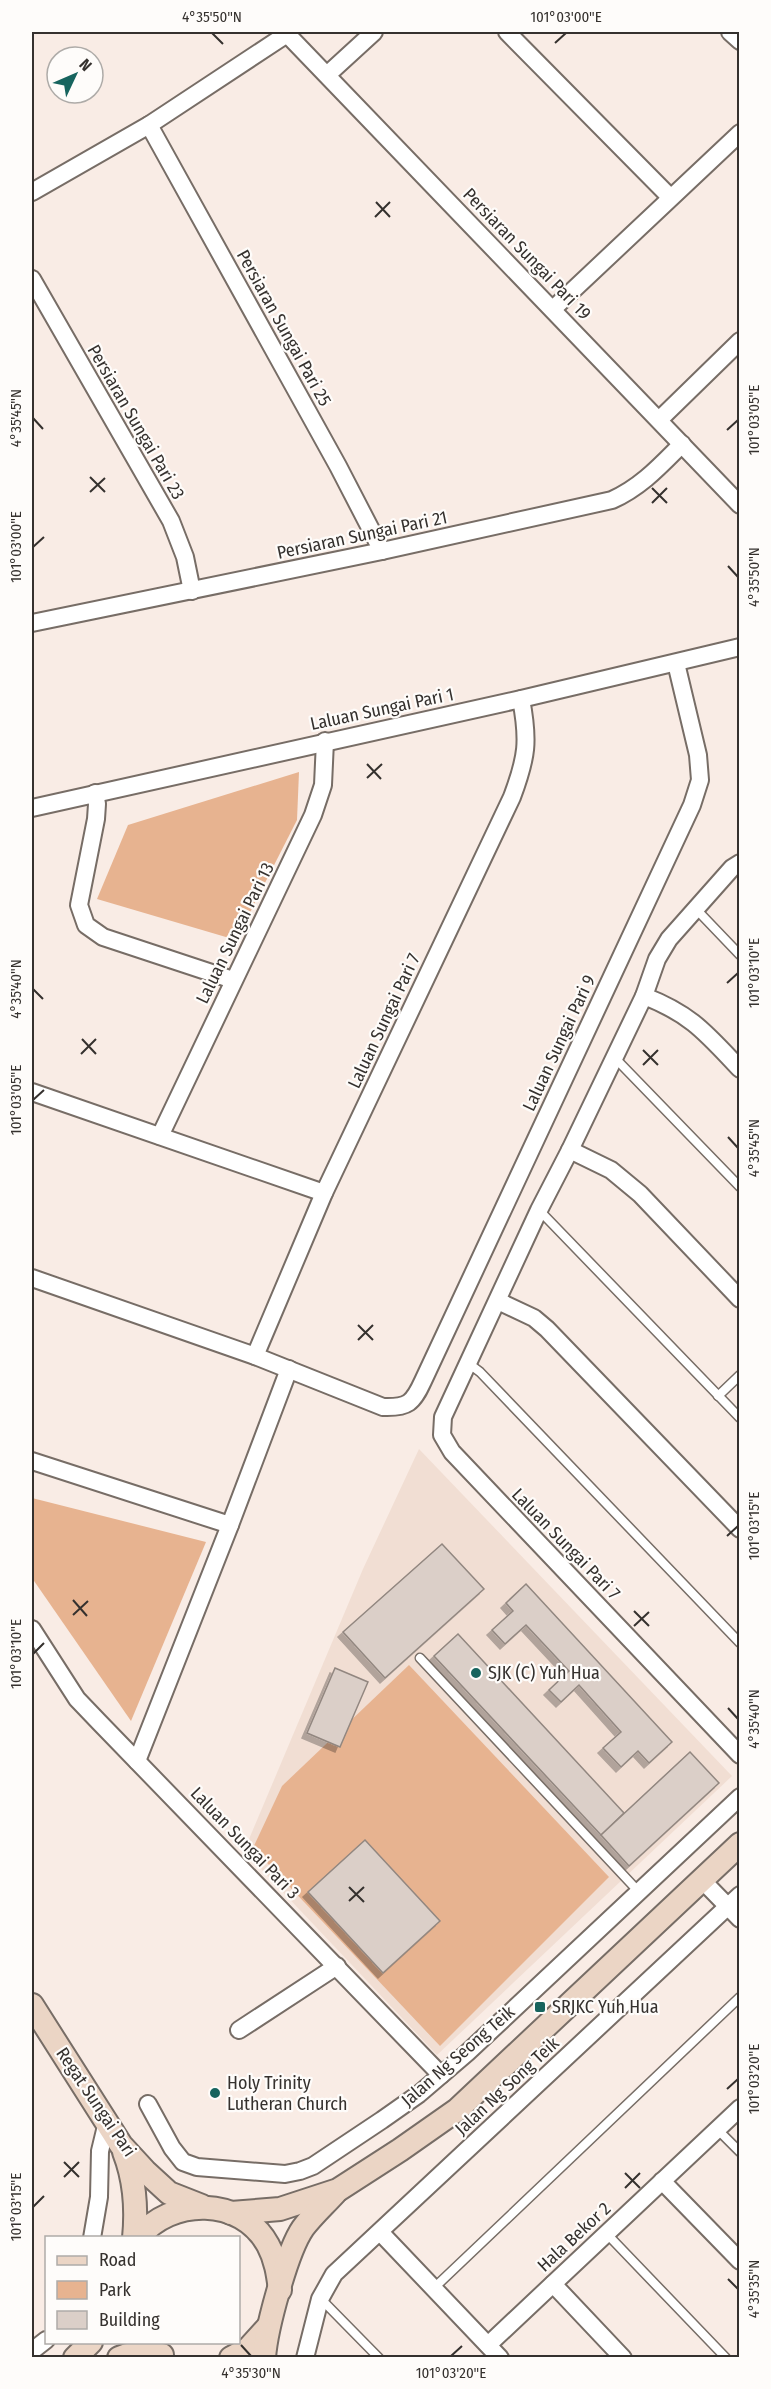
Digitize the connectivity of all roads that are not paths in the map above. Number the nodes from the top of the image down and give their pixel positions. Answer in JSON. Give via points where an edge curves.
{"nodes":[{"id":1,"x":374,"y":32,"type":"edge"},
{"id":2,"x":507,"y":32,"type":"edge"},
{"id":3,"x":730,"y":32,"type":"edge"},
{"id":4,"x":286,"y":33,"type":"edge"},
{"id":5,"x":740,"y":40,"type":"edge"},
{"id":6,"x":327,"y":75,"type":"junction"},
{"id":7,"x":149,"y":125,"type":"junction"},
{"id":8,"x":740,"y":132,"type":"edge"},
{"id":9,"x":32,"y":192,"type":"edge"},
{"id":10,"x":670,"y":197,"type":"junction"},
{"id":11,"x":32,"y":279,"type":"edge"},
{"id":12,"x":553,"y":309,"type":"junction"},
{"id":13,"x":740,"y":341,"type":"edge"},
{"id":14,"x":659,"y":420,"type":"junction"},
{"id":15,"x":682,"y":444,"type":"junction"},
{"id":16,"x":740,"y":505,"type":"edge"},
{"id":17,"x":382,"y":551,"type":"junction"},
{"id":18,"x":192,"y":591,"type":"junction"},
{"id":19,"x":32,"y":624,"type":"edge"},
{"id":20,"x":740,"y":647,"type":"edge"},
{"id":21,"x":676,"y":663,"type":"junction"},
{"id":22,"x":521,"y":699,"type":"junction"},
{"id":23,"x":325,"y":741,"type":"junction"},
{"id":24,"x":95,"y":793,"type":"junction"},
{"id":25,"x":32,"y":808,"type":"edge"},
{"id":26,"x":740,"y":863,"type":"edge"},
{"id":27,"x":695,"y":908,"type":"junction"},
{"id":28,"x":740,"y":955,"type":"edge"},
{"id":29,"x":233,"y":980,"type":"junction"},
{"id":30,"x":644,"y":996,"type":"junction"},
{"id":31,"x":613,"y":1057,"type":"junction"},
{"id":32,"x":740,"y":1069,"type":"edge"},
{"id":33,"x":32,"y":1092,"type":"edge"},
{"id":34,"x":160,"y":1136,"type":"junction"},
{"id":35,"x":570,"y":1150,"type":"junction"},
{"id":36,"x":740,"y":1187,"type":"edge"},
{"id":37,"x":324,"y":1193,"type":"junction"},
{"id":38,"x":539,"y":1209,"type":"junction"},
{"id":39,"x":32,"y":1278,"type":"edge"},
{"id":40,"x":740,"y":1299,"type":"edge"},
{"id":41,"x":498,"y":1301,"type":"junction"},
{"id":42,"x":255,"y":1356,"type":"junction"},
{"id":43,"x":468,"y":1364,"type":"junction"},
{"id":44,"x":289,"y":1369,"type":"junction"},
{"id":45,"x":740,"y":1375,"type":"edge"},
{"id":46,"x":718,"y":1396,"type":"junction"},
{"id":47,"x":740,"y":1418,"type":"edge"},
{"id":48,"x":32,"y":1461,"type":"edge"},
{"id":49,"x":230,"y":1525,"type":"junction"},
{"id":50,"x":740,"y":1529,"type":"edge"},
{"id":51,"x":32,"y":1629,"type":"edge"},
{"id":52,"x":740,"y":1643,"type":"edge"},
{"id":53,"x":420,"y":1658,"type":"dead end"},
{"id":54,"x":740,"y":1755,"type":"edge"},
{"id":55,"x":137,"y":1761,"type":"junction"},
{"id":56,"x":740,"y":1797,"type":"edge"},
{"id":57,"x":740,"y":1844,"type":"edge"},
{"id":58,"x":702,"y":1880,"type":"junction"},
{"id":59,"x":639,"y":1892,"type":"junction"},
{"id":60,"x":734,"y":1901,"type":"edge"},
{"id":61,"x":740,"y":1919,"type":"edge"},
{"id":62,"x":337,"y":1966,"type":"junction"},
{"id":63,"x":740,"y":1997,"type":"edge"},
{"id":64,"x":32,"y":2005,"type":"edge"},
{"id":65,"x":239,"y":2030,"type":"dead end"},
{"id":66,"x":441,"y":2075,"type":"junction"},
{"id":67,"x":148,"y":2104,"type":"dead end"},
{"id":68,"x":740,"y":2108,"type":"edge"},
{"id":69,"x":107,"y":2122,"type":"junction"},
{"id":70,"x":717,"y":2129,"type":"junction"},
{"id":71,"x":121,"y":2145,"type":"junction"},
{"id":72,"x":740,"y":2152,"type":"edge"},
{"id":73,"x":662,"y":2181,"type":"junction"},
{"id":74,"x":338,"y":2190,"type":"junction"},
{"id":75,"x":202,"y":2206,"type":"junction"},
{"id":76,"x":231,"y":2213,"type":"junction"},
{"id":77,"x":380,"y":2232,"type":"junction"},
{"id":78,"x":607,"y":2234,"type":"junction"},
{"id":79,"x":92,"y":2236,"type":"edge"},
{"id":80,"x":136,"y":2236,"type":"edge"},
{"id":81,"x":138,"y":2236,"type":"edge"},
{"id":82,"x":740,"y":2261,"type":"edge"},
{"id":83,"x":553,"y":2284,"type":"junction"},
{"id":84,"x":434,"y":2288,"type":"junction"},
{"id":85,"x":280,"y":2290,"type":"junction"},
{"id":86,"x":320,"y":2299,"type":"junction"},
{"id":87,"x":269,"y":2326,"type":"junction"},
{"id":88,"x":45,"y":2341,"type":"edge"},
{"id":89,"x":90,"y":2344,"type":"edge"},
{"id":90,"x":32,"y":2351,"type":"edge"},
{"id":91,"x":494,"y":2351,"type":"edge"},
{"id":92,"x":159,"y":2352,"type":"edge"},
{"id":93,"x":75,"y":2358,"type":"edge"},
{"id":94,"x":119,"y":2358,"type":"edge"},
{"id":95,"x":231,"y":2358,"type":"edge"},
{"id":96,"x":264,"y":2358,"type":"edge"},
{"id":97,"x":305,"y":2358,"type":"edge"},
{"id":98,"x":378,"y":2358,"type":"edge"},
{"id":99,"x":623,"y":2358,"type":"edge"},
{"id":100,"x":726,"y":2358,"type":"edge"}],
"edges":[{"from":1,"to":6,"type":"street"},
{"from":2,"to":10,"type":"street"},
{"from":3,"to":5,"type":"street"},
{"from":4,"to":6,"type":"street","name":"Persiaran Sungai Pari 19"},
{"from":4,"to":7,"type":"street"},
{"from":6,"to":12,"type":"street","name":"Persiaran Sungai Pari 19"},
{"from":7,"to":9,"type":"street"},
{"from":7,"to":17,"type":"street","name":"Persiaran Sungai Pari 25"},
{"from":8,"to":10,"type":"street"},
{"from":10,"to":12,"type":"street"},
{"from":11,"to":18,"type":"street","name":"Persiaran Sungai Pari 23","via":[[171,521],[185,557]]},
{"from":12,"to":14,"type":"street","name":"Persiaran Sungai Pari 19"},
{"from":13,"to":14,"type":"street"},
{"from":14,"to":15,"type":"street","name":"Persiaran Sungai Pari 19"},
{"from":15,"to":16,"type":"street","name":"Persiaran Sungai Pari 19"},
{"from":15,"to":17,"type":"street","name":"Persiaran Sungai Pari 21","via":[[647,479],[612,500]]},
{"from":17,"to":18,"type":"street","name":"Persiaran Sungai Pari 21"},
{"from":18,"to":19,"type":"street","name":"Persiaran Sungai Pari 21"},
{"from":20,"to":21,"type":"street","name":"Laluan Sungai Pari 1"},
{"from":21,"to":22,"type":"street","name":"Laluan Sungai Pari 1"},
{"from":21,"to":44,"type":"street","name":"Laluan Sungai Pari 9","via":[[698,754],[700,780],[692,805],[416,1395],[408,1404],[383,1407]]},
{"from":22,"to":23,"type":"street","name":"Laluan Sungai Pari 1"},
{"from":22,"to":37,"type":"street","name":"Laluan Sungai Pari 7","via":[[526,735],[524,764],[512,797]]},
{"from":23,"to":24,"type":"street","name":"Laluan Sungai Pari 1"},
{"from":23,"to":29,"type":"street","name":"Laluan Sungai Pari 13","via":[[323,785],[313,815]]},
{"from":24,"to":25,"type":"street","name":"Laluan Sungai Pari 1"},
{"from":24,"to":29,"type":"street","via":[[96,819],[79,905],[86,925],[102,937]]},
{"from":26,"to":27,"type":"street"},
{"from":27,"to":28,"type":"lane"},
{"from":27,"to":30,"type":"street","via":[[657,959]]},
{"from":29,"to":34,"type":"street","name":"Laluan Sungai Pari 13"},
{"from":30,"to":31,"type":"street"},
{"from":30,"to":32,"type":"street","via":[[686,1015]]},
{"from":31,"to":35,"type":"street"},
{"from":31,"to":36,"type":"lane"},
{"from":33,"to":34,"type":"street"},
{"from":34,"to":37,"type":"street"},
{"from":35,"to":38,"type":"street"},
{"from":35,"to":40,"type":"street","via":[[611,1170],[640,1194]]},
{"from":37,"to":42,"type":"street","name":"Laluan Sungai Pari 7"},
{"from":38,"to":41,"type":"street"},
{"from":38,"to":46,"type":"lane"},
{"from":39,"to":42,"type":"street"},
{"from":41,"to":43,"type":"street"},
{"from":41,"to":50,"type":"street","via":[[548,1329]]},
{"from":42,"to":44,"type":"street"},
{"from":43,"to":52,"type":"lane","via":[[480,1372]]},
{"from":43,"to":54,"type":"street","name":"Laluan Sungai Pari 7","via":[[443,1417],[442,1435],[452,1452]]},
{"from":44,"to":49,"type":"street"},
{"from":45,"to":46,"type":"lane"},
{"from":46,"to":47,"type":"lane"},
{"from":48,"to":49,"type":"street"},
{"from":49,"to":55,"type":"street"},
{"from":51,"to":55,"type":"street","name":"Laluan Sungai Pari 3","via":[[77,1698]]},
{"from":53,"to":59,"type":"lane"},
{"from":55,"to":62,"type":"street","name":"Laluan Sungai Pari 3"},
{"from":56,"to":59,"type":"street","name":"Jalan Ng Seong Teik"},
{"from":57,"to":58,"type":"main road","name":"Jalan Ng Seong Teik"},
{"from":58,"to":60,"type":"street"},
{"from":58,"to":74,"type":"main road","name":"Jalan Ng Seong Teik","via":[[460,2108]]},
{"from":59,"to":66,"type":"street","name":"Jalan Ng Seong Teik"},
{"from":60,"to":61,"type":"street"},
{"from":60,"to":77,"type":"street","name":"Jalan Ng Song Teik"},
{"from":62,"to":65,"type":"street"},
{"from":62,"to":66,"type":"street","name":"Laluan Sungai Pari 3"},
{"from":63,"to":84,"type":"lane"},
{"from":64,"to":69,"type":"main road","name":"Regat Sungai Pari"},
{"from":66,"to":67,"type":"street","name":"Jalan Ng Seong Teik","via":[[313,2166],[285,2174],[197,2167],[183,2162]]},
{"from":68,"to":70,"type":"street","name":"Hala Bekor 2"},
{"from":69,"to":71,"type":"main road","name":"Regat Sungai Pari"},
{"from":69,"to":79,"type":"street","via":[[100,2151],[99,2197]]},
{"from":70,"to":72,"type":"lane"},
{"from":70,"to":73,"type":"street","name":"Hala Bekor 2"},
{"from":71,"to":75,"type":"main road","name":"Regat Sungai Pari","via":[[169,2193]]},
{"from":71,"to":80,"type":"main road","via":[[132,2172]]},
{"from":73,"to":78,"type":"street","name":"Hala Bekor 2"},
{"from":73,"to":82,"type":"street"},
{"from":74,"to":76,"type":"main road","via":[[280,2209]]},
{"from":74,"to":85,"type":"main road","via":[[303,2229],[291,2252]]},
{"from":75,"to":76,"type":"main road","name":"Regat Sungai Pari"},
{"from":75,"to":81,"type":"main road","via":[[182,2208],[163,2216]]},
{"from":76,"to":85,"type":"main road","via":[[252,2225],[267,2244],[277,2266]]},
{"from":77,"to":84,"type":"street"},
{"from":77,"to":86,"type":"street","name":"Jalan Ng Song Teik","via":[[334,2274]]},
{"from":78,"to":83,"type":"street","name":"Hala Bekor 2"},
{"from":78,"to":100,"type":"lane"},
{"from":83,"to":91,"type":"street","name":"Hala Bekor 2"},
{"from":83,"to":99,"type":"street"},
{"from":84,"to":91,"type":"street"},
{"from":85,"to":87,"type":"main road"},
{"from":86,"to":97,"type":"street","name":"Jalan Ng Song Teik"},
{"from":86,"to":98,"type":"lane"},
{"from":87,"to":95,"type":"main road","via":[[248,2349]]},
{"from":87,"to":96,"type":"main road"},
{"from":88,"to":90,"type":"street"},
{"from":89,"to":93,"type":"main road"},
{"from":92,"to":94,"type":"main road"}]}
